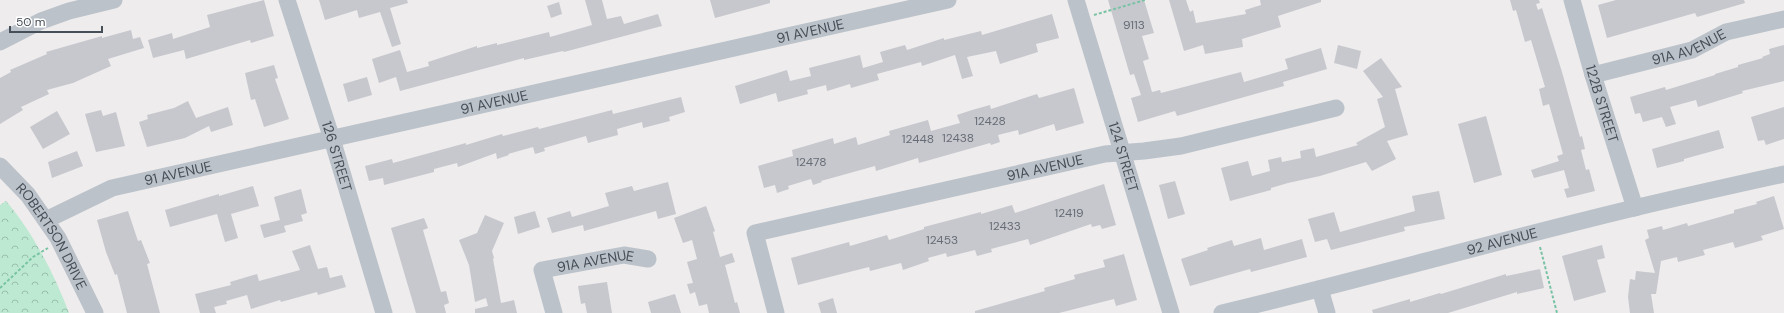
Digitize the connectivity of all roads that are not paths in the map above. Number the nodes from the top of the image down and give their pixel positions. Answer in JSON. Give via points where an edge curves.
{"nodes":[{"id":1,"x":114,"y":0,"type":"edge"},
{"id":2,"x":287,"y":0,"type":"edge"},
{"id":3,"x":948,"y":0,"type":"edge"},
{"id":4,"x":1076,"y":0,"type":"edge"},
{"id":5,"x":1572,"y":0,"type":"edge"},
{"id":6,"x":1784,"y":19,"type":"edge"},
{"id":7,"x":0,"y":42,"type":"edge"},
{"id":8,"x":1593,"y":75,"type":"junction"},
{"id":9,"x":1336,"y":108,"type":"dead end"},
{"id":10,"x":332,"y":139,"type":"junction"},
{"id":11,"x":1123,"y":153,"type":"junction"},
{"id":12,"x":0,"y":166,"type":"edge"},
{"id":13,"x":1784,"y":174,"type":"edge"},
{"id":14,"x":1635,"y":208,"type":"junction"},
{"id":15,"x":46,"y":220,"type":"junction"},
{"id":16,"x":648,"y":259,"type":"dead end"},
{"id":17,"x":1320,"y":289,"type":"junction"},
{"id":18,"x":94,"y":313,"type":"edge"},
{"id":19,"x":384,"y":313,"type":"edge"},
{"id":20,"x":554,"y":313,"type":"edge"},
{"id":21,"x":776,"y":313,"type":"edge"},
{"id":22,"x":1171,"y":313,"type":"edge"},
{"id":23,"x":1222,"y":313,"type":"edge"},
{"id":24,"x":1327,"y":313,"type":"edge"}],
"edges":[{"from":1,"to":7,"type":"street","via":[[41,21]]},
{"from":2,"to":10,"type":"street","name":"126 STREET"},
{"from":3,"to":10,"type":"street","name":"91 AVENUE"},
{"from":4,"to":11,"type":"street","name":"124 STREET"},
{"from":5,"to":8,"type":"street","name":"122B STREET"},
{"from":6,"to":8,"type":"street","name":"91A AVENUE","via":[[1726,32],[1692,50]]},
{"from":8,"to":14,"type":"street","name":"122B STREET"},
{"from":9,"to":11,"type":"street","name":"91A AVENUE","via":[[1181,146]]},
{"from":10,"to":15,"type":"street","name":"91 AVENUE","via":[[112,188]]},
{"from":10,"to":19,"type":"street","name":"126 STREET"},
{"from":11,"to":21,"type":"street","name":"91A AVENUE","via":[[1105,154],[755,233]]},
{"from":11,"to":22,"type":"street","name":"124 STREET"},
{"from":12,"to":15,"type":"street","name":"ROBERTSON DRIVE","via":[[28,195]]},
{"from":13,"to":14,"type":"street","name":"92 AVENUE"},
{"from":14,"to":17,"type":"street","name":"92 AVENUE"},
{"from":15,"to":18,"type":"street","name":"ROBERTSON DRIVE","via":[[58,238]]},
{"from":16,"to":20,"type":"street","name":"91A AVENUE","via":[[624,255],[542,270]]},
{"from":17,"to":23,"type":"street","name":"92 AVENUE"},
{"from":17,"to":24,"type":"street"}]}
